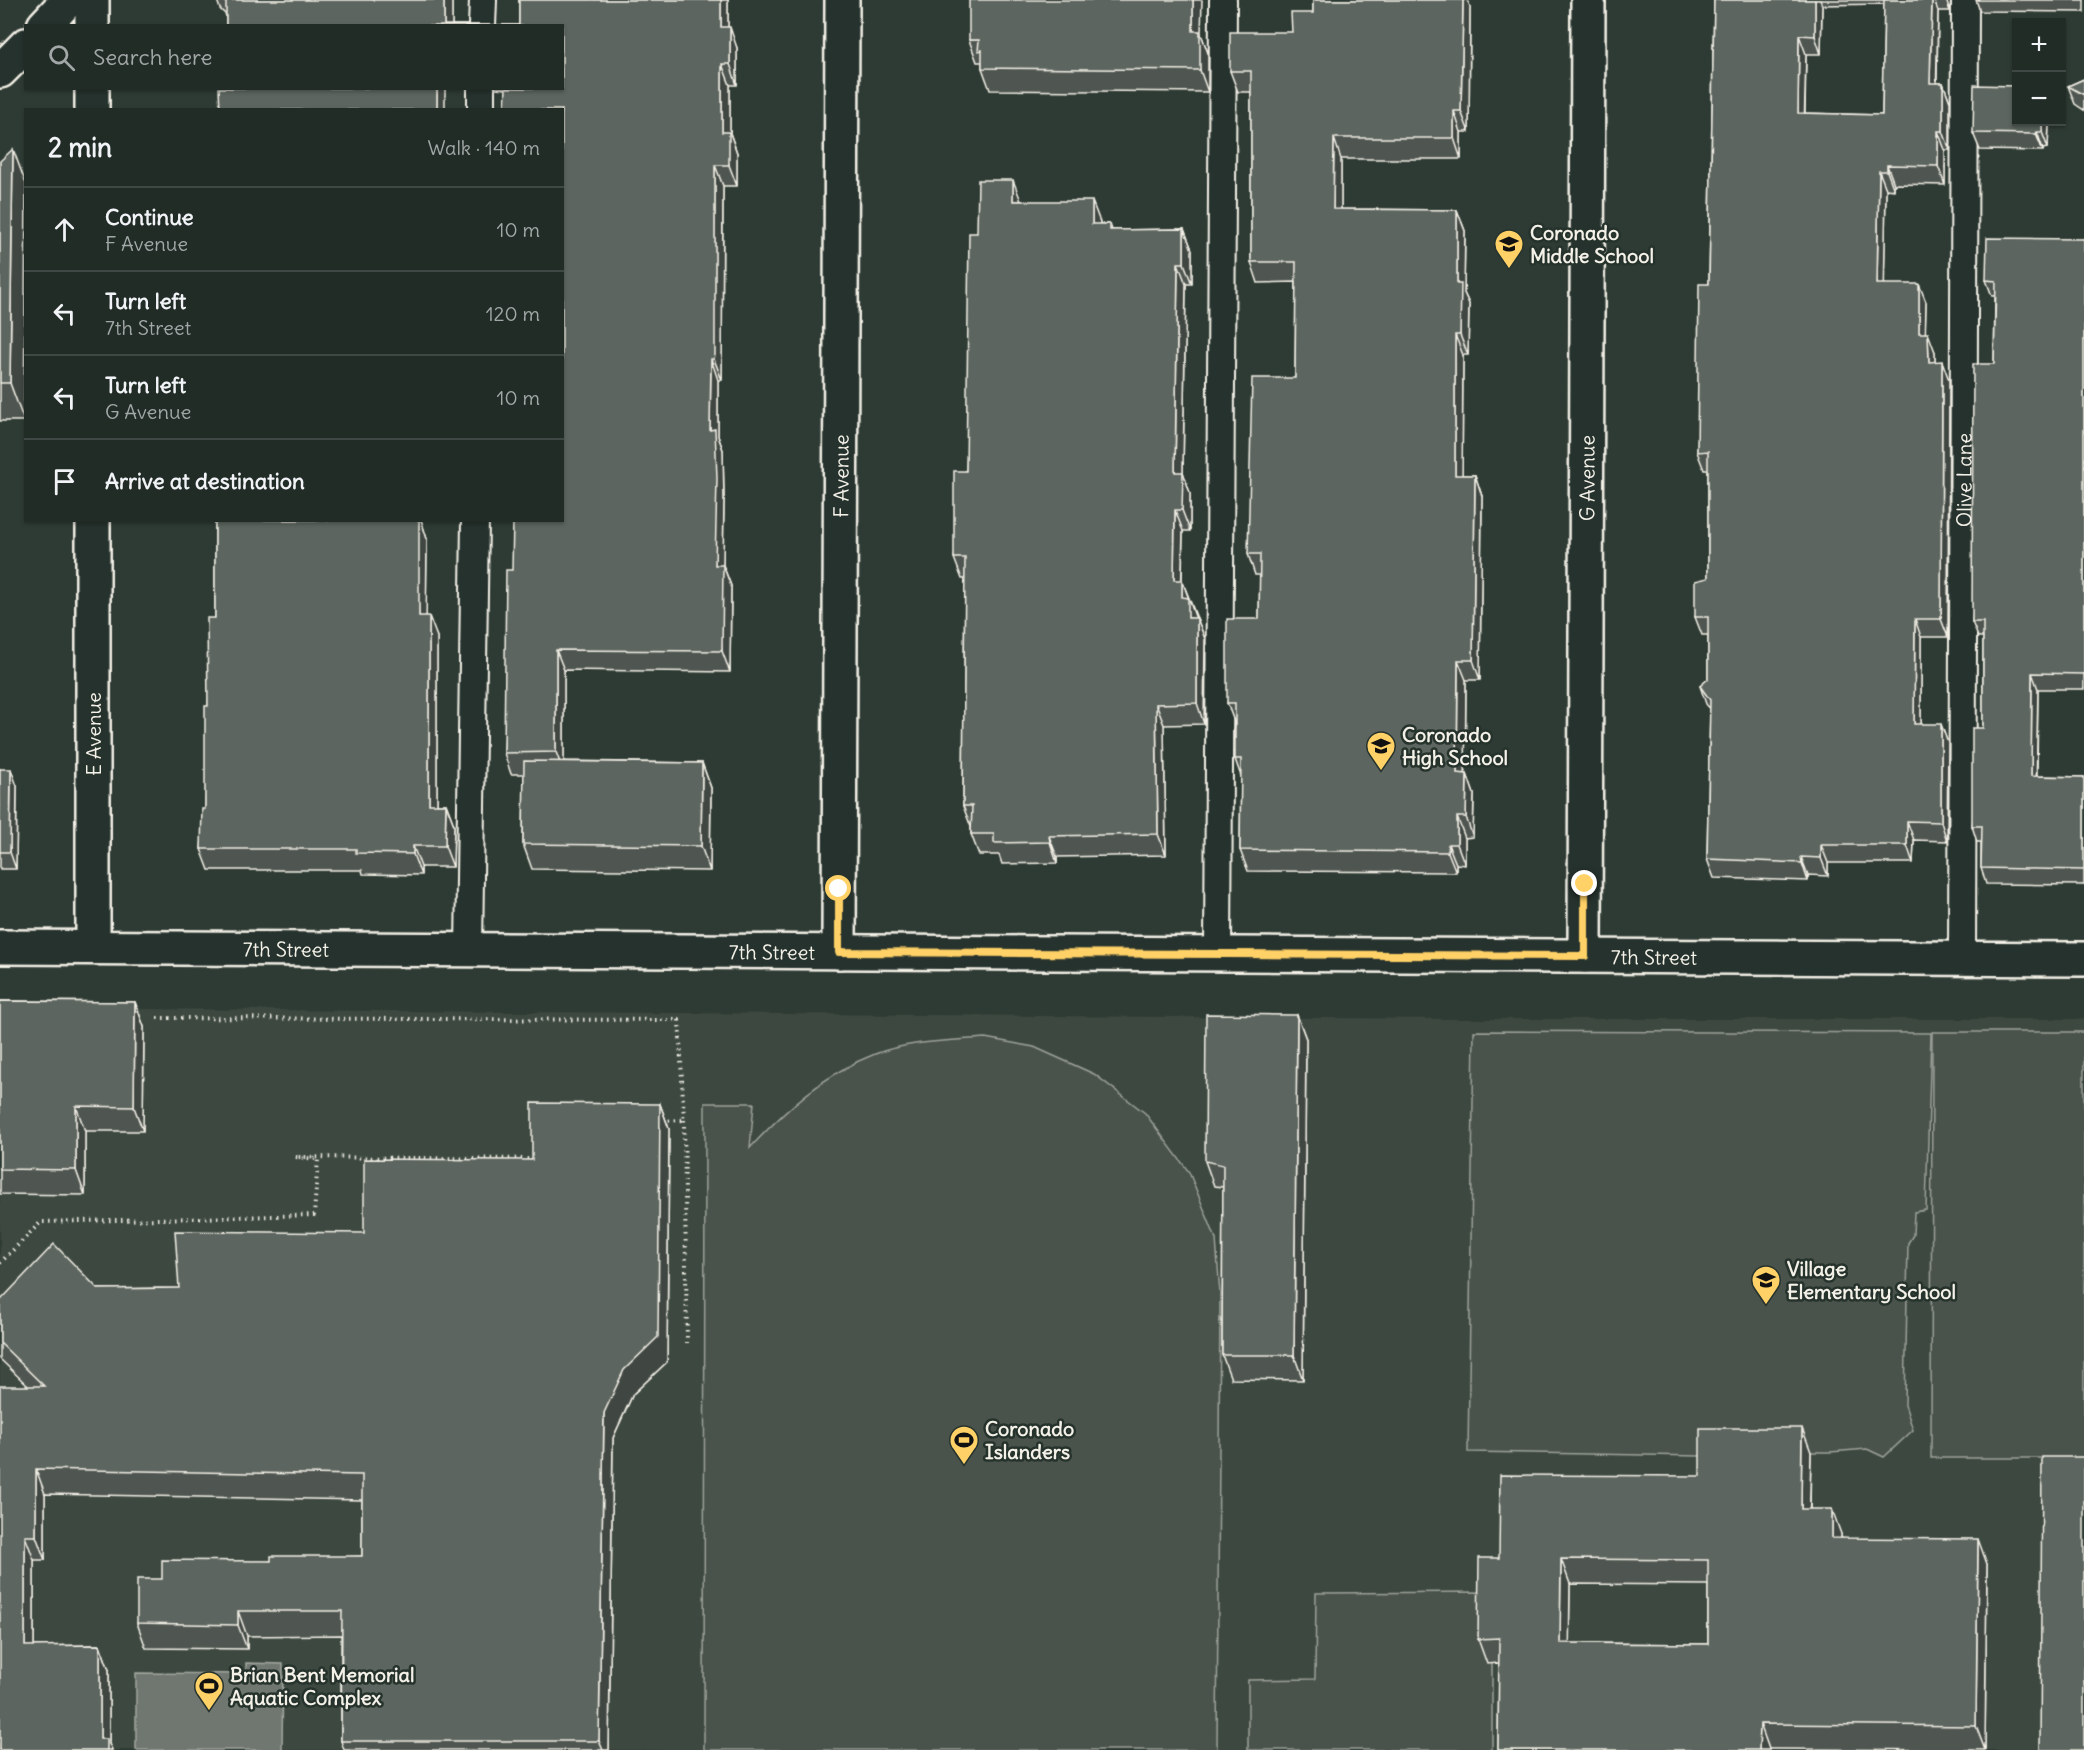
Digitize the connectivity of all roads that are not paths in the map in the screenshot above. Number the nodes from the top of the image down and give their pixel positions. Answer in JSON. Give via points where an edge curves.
{"nodes":[{"id":1,"x":68,"y":0,"type":"edge"},
{"id":2,"x":92,"y":0,"type":"edge"},
{"id":3,"x":483,"y":0,"type":"edge"},
{"id":4,"x":842,"y":0,"type":"edge"},
{"id":5,"x":1223,"y":0,"type":"edge"},
{"id":6,"x":1588,"y":0,"type":"edge"},
{"id":7,"x":1965,"y":0,"type":"edge"},
{"id":8,"x":46,"y":24,"type":"edge"},
{"id":9,"x":92,"y":24,"type":"edge"},
{"id":10,"x":482,"y":24,"type":"edge"},
{"id":11,"x":24,"y":47,"type":"edge"},
{"id":12,"x":0,"y":71,"type":"edge"},
{"id":13,"x":92,"y":90,"type":"edge"},
{"id":14,"x":482,"y":90,"type":"edge"},
{"id":15,"x":92,"y":108,"type":"edge"},
{"id":16,"x":481,"y":108,"type":"edge"},
{"id":17,"x":93,"y":522,"type":"edge"},
{"id":18,"x":475,"y":522,"type":"edge"},
{"id":19,"x":0,"y":947,"type":"edge"},
{"id":20,"x":93,"y":947,"type":"junction"},
{"id":21,"x":469,"y":950,"type":"junction"},
{"id":22,"x":839,"y":952,"type":"junction"},
{"id":23,"x":1218,"y":954,"type":"junction"},
{"id":24,"x":1585,"y":956,"type":"junction"},
{"id":25,"x":1962,"y":958,"type":"junction"},
{"id":26,"x":2084,"y":959,"type":"edge"}],
"edges":[{"from":1,"to":8,"type":"street"},
{"from":2,"to":9,"type":"street"},
{"from":3,"to":10,"type":"lane"},
{"from":4,"to":22,"type":"street","name":"F Avenue"},
{"from":5,"to":23,"type":"lane"},
{"from":6,"to":24,"type":"street","name":"G Avenue"},
{"from":7,"to":25,"type":"lane","name":"Olive Lane"},
{"from":11,"to":12,"type":"street"},
{"from":13,"to":15,"type":"street"},
{"from":14,"to":16,"type":"lane"},
{"from":17,"to":20,"type":"street","name":"E Avenue"},
{"from":18,"to":21,"type":"lane"},
{"from":19,"to":20,"type":"street","name":"7th Street"},
{"from":20,"to":21,"type":"street","name":"7th Street"},
{"from":21,"to":22,"type":"street","name":"7th Street"},
{"from":22,"to":23,"type":"street","name":"7th Street"},
{"from":23,"to":24,"type":"street","name":"7th Street"},
{"from":24,"to":25,"type":"street","name":"7th Street"},
{"from":25,"to":26,"type":"street","name":"7th Street"}]}
